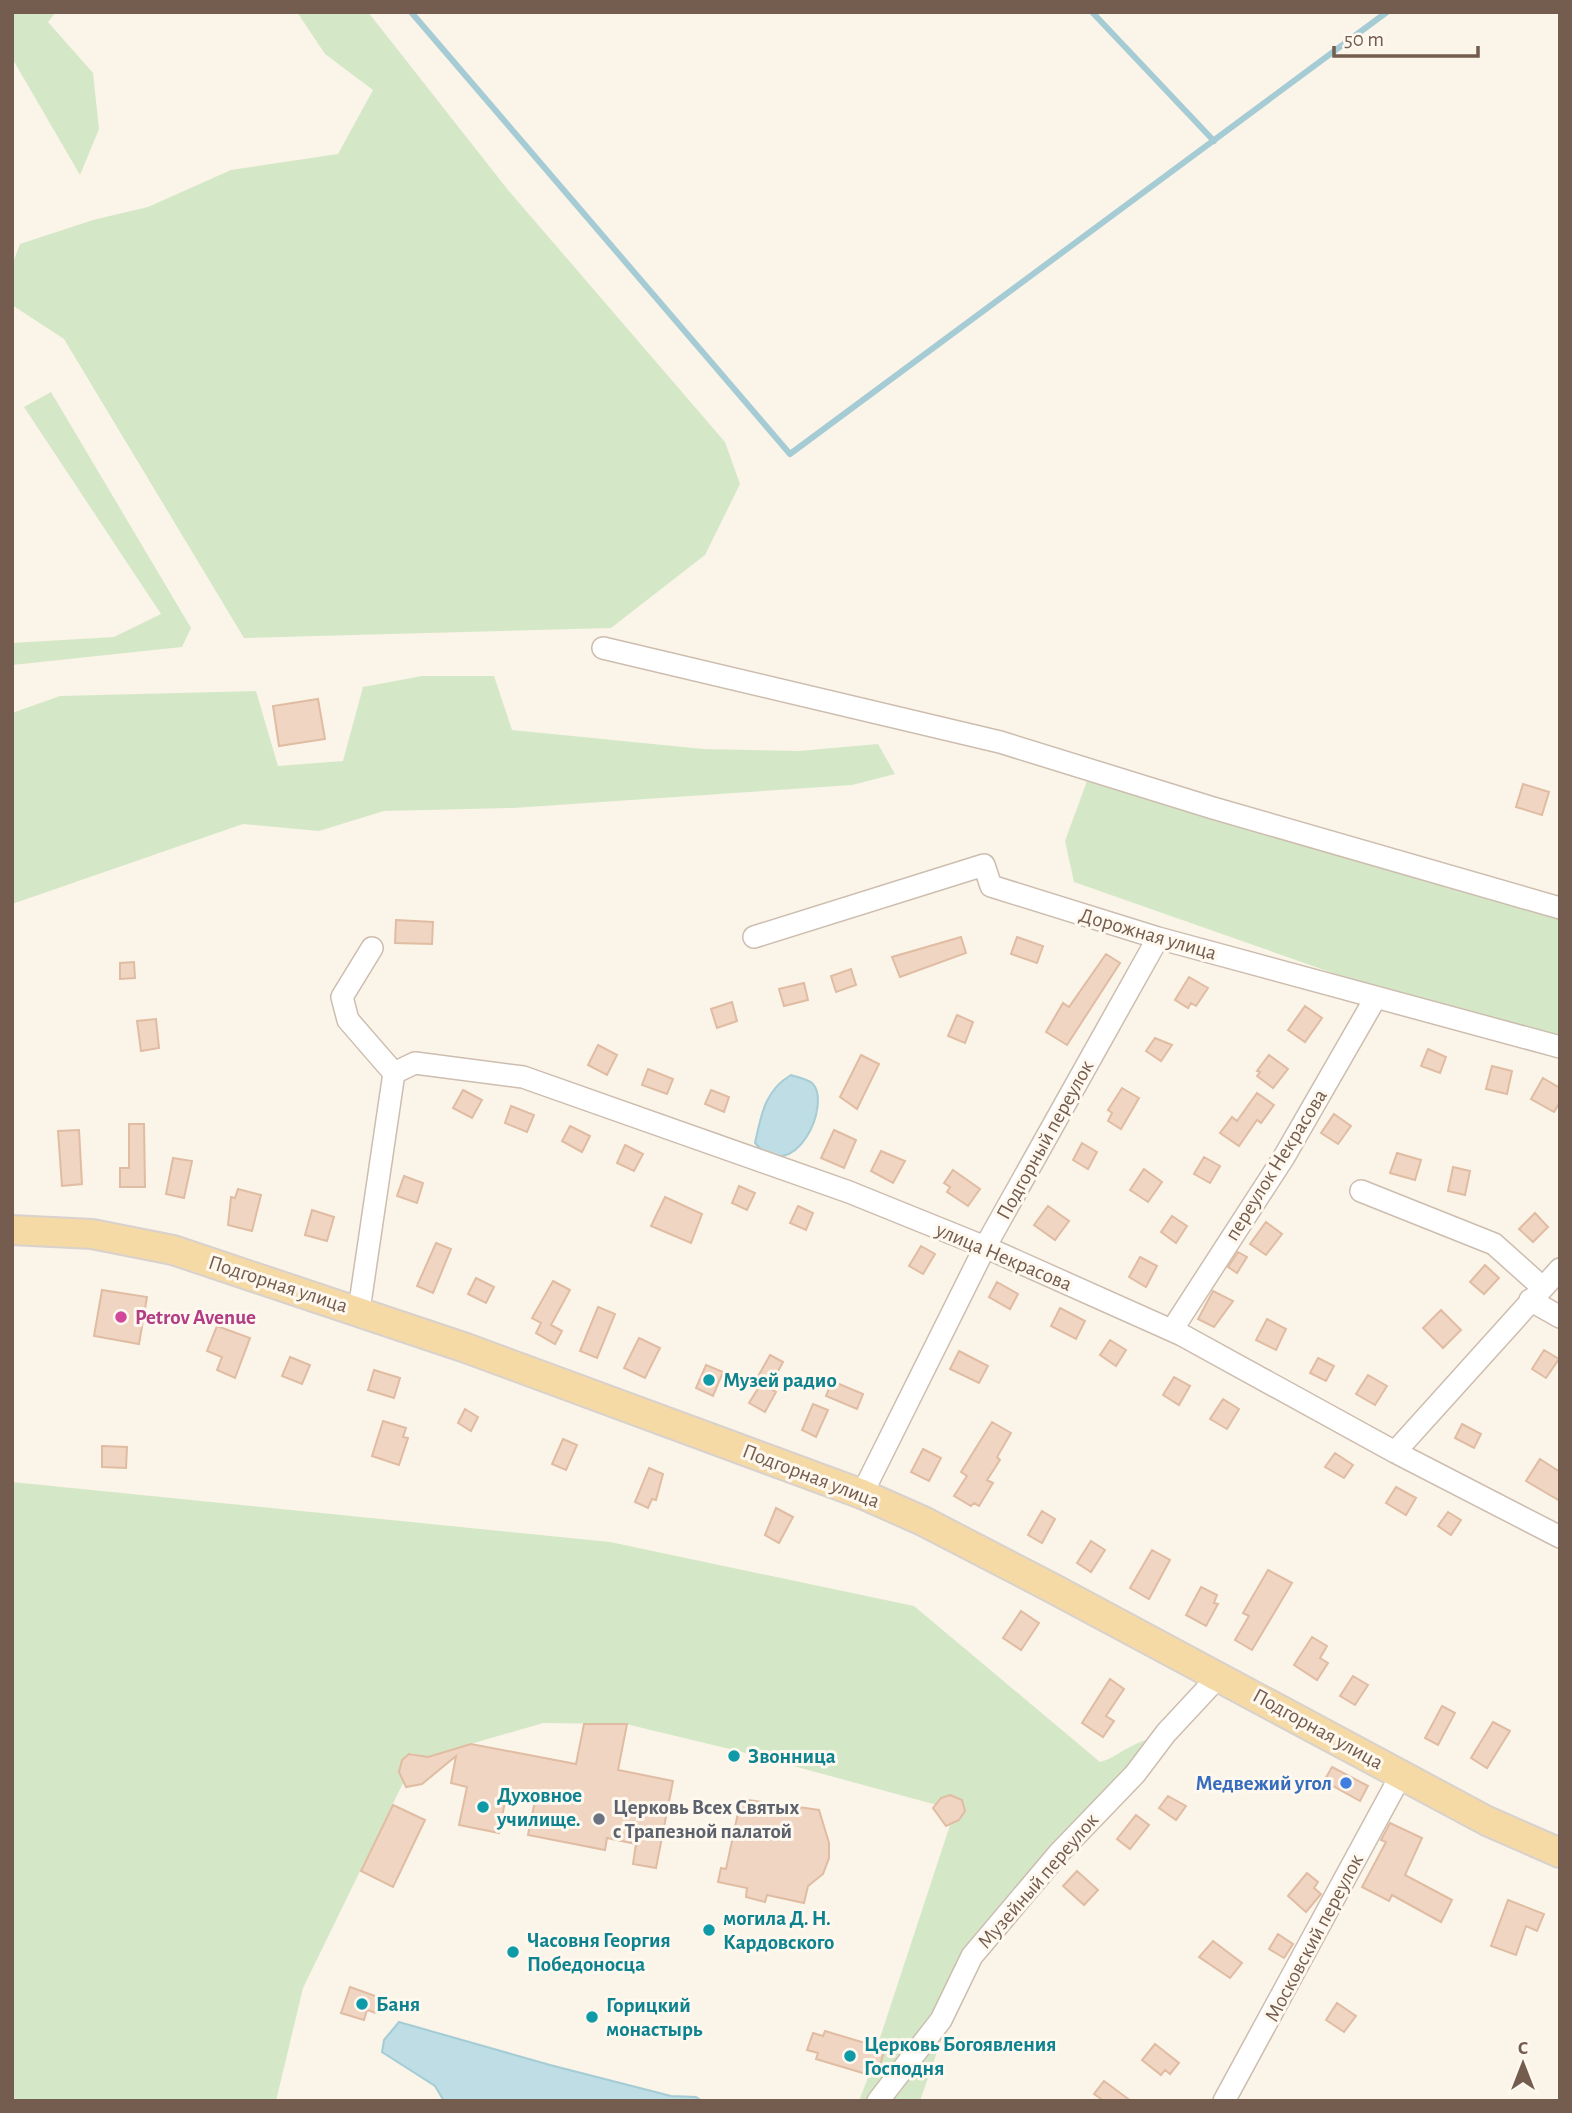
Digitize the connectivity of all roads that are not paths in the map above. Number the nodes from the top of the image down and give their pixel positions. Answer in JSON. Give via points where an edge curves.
{"nodes":[{"id":1,"x":603,"y":648,"type":"dead end"},
{"id":2,"x":1560,"y":908,"type":"edge"},
{"id":3,"x":754,"y":937,"type":"dead end"},
{"id":4,"x":1158,"y":938,"type":"junction"},
{"id":5,"x":372,"y":948,"type":"dead end"},
{"id":6,"x":1376,"y":997,"type":"junction"},
{"id":7,"x":1560,"y":1047,"type":"edge"},
{"id":8,"x":394,"y":1073,"type":"junction"},
{"id":9,"x":1361,"y":1191,"type":"dead end"},
{"id":10,"x":12,"y":1230,"type":"edge"},
{"id":11,"x":985,"y":1247,"type":"junction"},
{"id":12,"x":1560,"y":1269,"type":"edge"},
{"id":13,"x":1536,"y":1294,"type":"junction"},
{"id":14,"x":359,"y":1310,"type":"junction"},
{"id":15,"x":1560,"y":1317,"type":"edge"},
{"id":16,"x":1172,"y":1330,"type":"junction"},
{"id":17,"x":1395,"y":1452,"type":"junction"},
{"id":18,"x":862,"y":1494,"type":"junction"},
{"id":19,"x":1560,"y":1538,"type":"edge"},
{"id":20,"x":1219,"y":1676,"type":"junction"},
{"id":21,"x":1401,"y":1775,"type":"junction"},
{"id":22,"x":1560,"y":1853,"type":"edge"},
{"id":23,"x":878,"y":2101,"type":"edge"},
{"id":24,"x":1224,"y":2101,"type":"edge"}],
"edges":[{"from":1,"to":2,"type":"street","via":[[1000,742]]},
{"from":3,"to":4,"type":"street","name":"Дорожная улица","via":[[984,865],[991,886]]},
{"from":4,"to":6,"type":"street","name":"Дорожная улица"},
{"from":4,"to":11,"type":"street","name":"Подгорный переулок"},
{"from":5,"to":8,"type":"street","via":[[342,997],[348,1020]]},
{"from":6,"to":7,"type":"street","name":"Дорожная улица"},
{"from":6,"to":16,"type":"street","name":"переулок Некрасова","via":[[1284,1157]]},
{"from":8,"to":11,"type":"street","name":"улица Некрасова","via":[[415,1063],[523,1077],[849,1192]]},
{"from":8,"to":14,"type":"street"},
{"from":9,"to":13,"type":"street","via":[[1494,1244]]},
{"from":10,"to":14,"type":"main road","name":"Подгорная улица","via":[[92,1234],[173,1250]]},
{"from":11,"to":16,"type":"street","name":"улица Некрасова"},
{"from":11,"to":18,"type":"street","name":"Подгорный переулок"},
{"from":12,"to":13,"type":"street"},
{"from":13,"to":15,"type":"street"},
{"from":13,"to":17,"type":"street"},
{"from":14,"to":18,"type":"main road","name":"Подгорная улица"},
{"from":16,"to":17,"type":"street","name":"улица Некрасова"},
{"from":17,"to":19,"type":"street","name":"улица Некрасова"},
{"from":18,"to":20,"type":"main road","name":"Подгорная улица","via":[[923,1521]]},
{"from":20,"to":21,"type":"main road","name":"Подгорная улица"},
{"from":20,"to":23,"type":"street","name":"Музейный переулок","via":[[972,1956],[941,2020]]},
{"from":21,"to":22,"type":"main road","name":"Подгорная улица"},
{"from":21,"to":24,"type":"street","name":"Московский переулок"}]}
